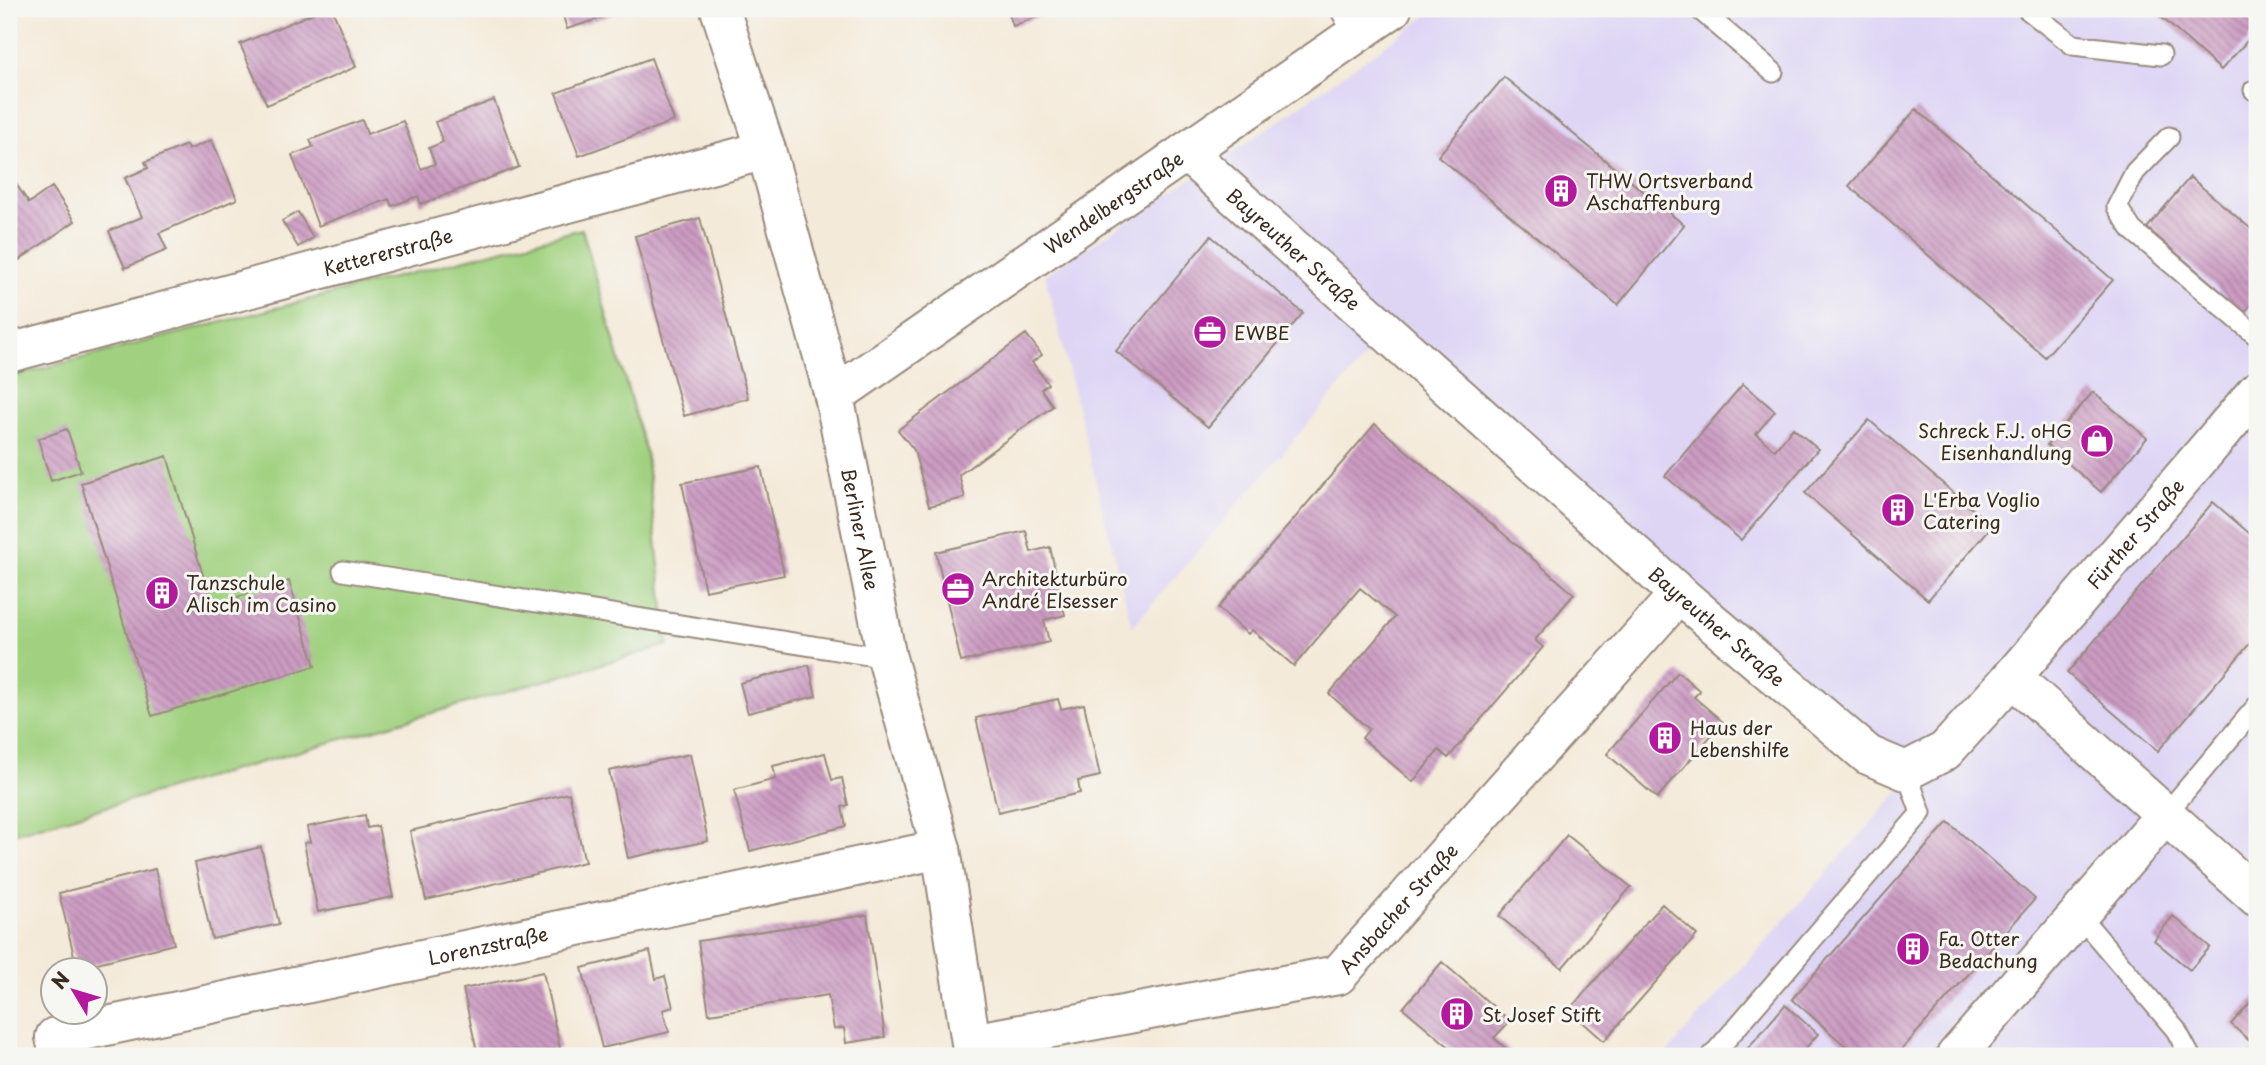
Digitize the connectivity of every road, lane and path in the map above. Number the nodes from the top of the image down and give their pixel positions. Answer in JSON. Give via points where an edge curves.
{"nodes":[{"id":1,"x":720,"y":9,"type":"edge"},
{"id":2,"x":1392,"y":9,"type":"edge"},
{"id":3,"x":1699,"y":9,"type":"edge"},
{"id":4,"x":2028,"y":9,"type":"edge"},
{"id":5,"x":1347,"y":22,"type":"edge"},
{"id":6,"x":2161,"y":55,"type":"dead end"},
{"id":7,"x":1773,"y":72,"type":"dead end"},
{"id":8,"x":2169,"y":137,"type":"dead end"},
{"id":9,"x":766,"y":150,"type":"junction"},
{"id":10,"x":1186,"y":152,"type":"junction"},
{"id":11,"x":2257,"y":336,"type":"edge"},
{"id":12,"x":9,"y":353,"type":"edge"},
{"id":13,"x":2257,"y":391,"type":"edge"},
{"id":14,"x":834,"y":396,"type":"junction"},
{"id":15,"x":343,"y":571,"type":"dead end"},
{"id":16,"x":1679,"y":594,"type":"junction"},
{"id":17,"x":887,"y":658,"type":"junction"},
{"id":18,"x":2012,"y":677,"type":"junction"},
{"id":19,"x":2257,"y":706,"type":"edge"},
{"id":20,"x":1906,"y":771,"type":"junction"},
{"id":21,"x":2165,"y":814,"type":"junction"},
{"id":22,"x":941,"y":849,"type":"junction"},
{"id":23,"x":2257,"y":897,"type":"edge"},
{"id":24,"x":2078,"y":914,"type":"junction"},
{"id":25,"x":972,"y":1050,"type":"edge"},
{"id":26,"x":59,"y":1056,"type":"edge"},
{"id":27,"x":1712,"y":1056,"type":"edge"},
{"id":28,"x":1956,"y":1056,"type":"edge"},
{"id":29,"x":2190,"y":1056,"type":"edge"}],
"edges":[{"from":1,"to":9,"type":"street","name":"Berliner Allee"},
{"from":2,"to":5,"type":"street","name":"Wendelbergstraße"},
{"from":3,"to":7,"type":"lane"},
{"from":4,"to":6,"type":"lane","via":[[2073,45]]},
{"from":5,"to":10,"type":"street","name":"Wendelbergstraße"},
{"from":8,"to":11,"type":"lane","via":[[2135,172],[2117,207],[2132,230]]},
{"from":9,"to":12,"type":"street","name":"Kettererstraße"},
{"from":9,"to":14,"type":"street","name":"Berliner Allee"},
{"from":10,"to":14,"type":"street","name":"Wendelbergstraße"},
{"from":10,"to":16,"type":"street","name":"Bayreuther Straße"},
{"from":13,"to":18,"type":"street","name":"Fürther Straße"},
{"from":14,"to":17,"type":"street","name":"Berliner Allee"},
{"from":15,"to":17,"type":"lane"},
{"from":16,"to":20,"type":"street","name":"Bayreuther Straße","via":[[1868,755]]},
{"from":16,"to":25,"type":"street","name":"Ansbacher Straße","via":[[1338,975]]},
{"from":17,"to":22,"type":"street","name":"Berliner Allee"},
{"from":18,"to":20,"type":"street","via":[[1945,751]]},
{"from":18,"to":21,"type":"street"},
{"from":19,"to":21,"type":"lane"},
{"from":20,"to":27,"type":"lane","via":[[1921,813]]},
{"from":21,"to":23,"type":"street"},
{"from":21,"to":24,"type":"street"},
{"from":22,"to":25,"type":"street","name":"Berliner Allee"},
{"from":22,"to":26,"type":"street","name":"Lorenzstraße","via":[[55,1037]]},
{"from":24,"to":28,"type":"street"},
{"from":24,"to":29,"type":"lane","via":[[2176,1030]]}]}
